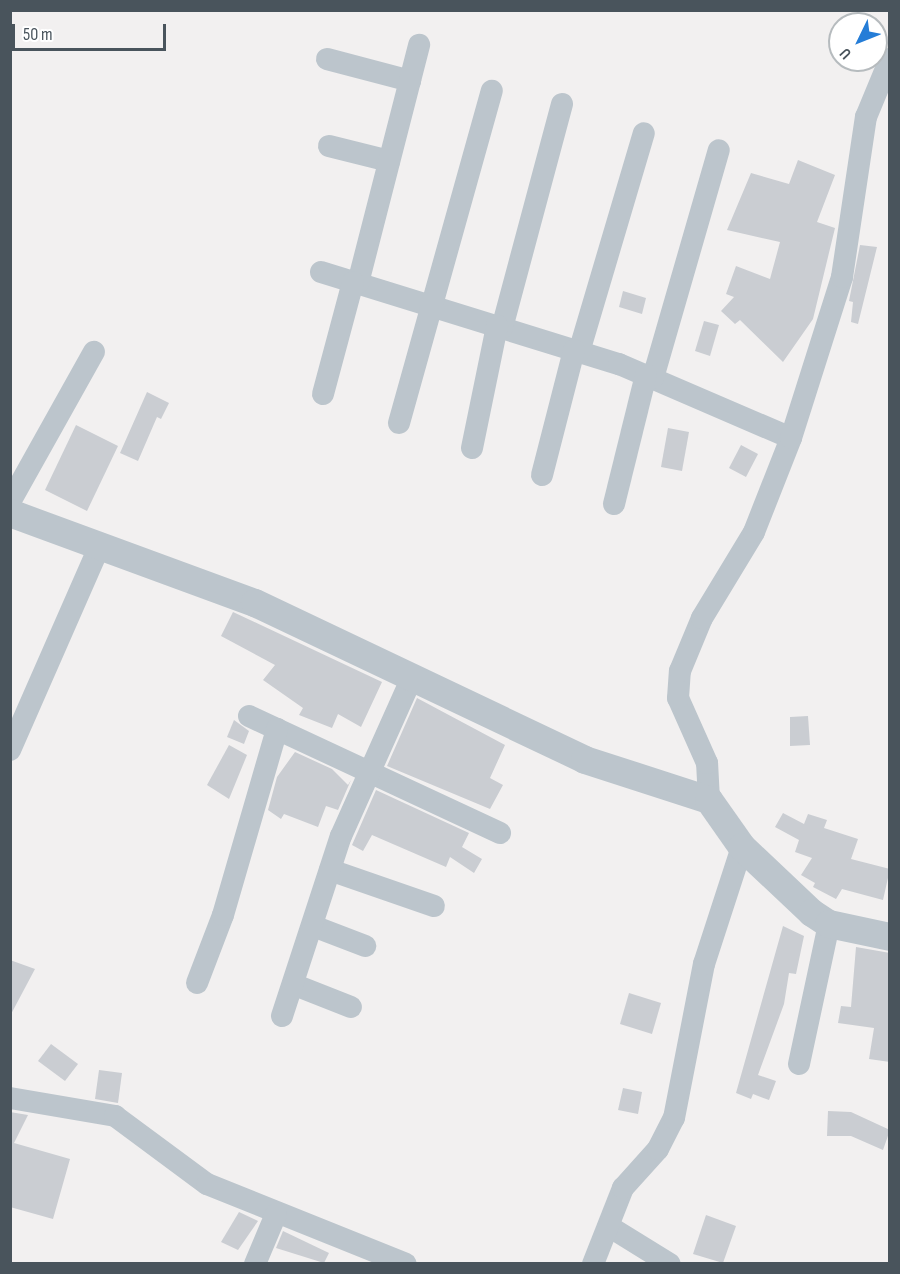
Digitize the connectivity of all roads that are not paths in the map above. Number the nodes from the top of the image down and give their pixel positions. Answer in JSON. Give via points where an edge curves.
{"nodes":[{"id":1,"x":419,"y":45,"type":"dead end"},
{"id":2,"x":890,"y":58,"type":"edge"},
{"id":3,"x":327,"y":59,"type":"dead end"},
{"id":4,"x":410,"y":81,"type":"junction"},
{"id":5,"x":492,"y":91,"type":"dead end"},
{"id":6,"x":562,"y":104,"type":"dead end"},
{"id":7,"x":644,"y":133,"type":"dead end"},
{"id":8,"x":329,"y":146,"type":"dead end"},
{"id":9,"x":719,"y":150,"type":"dead end"},
{"id":10,"x":389,"y":161,"type":"junction"},
{"id":11,"x":321,"y":272,"type":"dead end"},
{"id":12,"x":356,"y":283,"type":"junction"},
{"id":13,"x":429,"y":305,"type":"junction"},
{"id":14,"x":499,"y":327,"type":"junction"},
{"id":15,"x":577,"y":351,"type":"junction"},
{"id":16,"x":94,"y":352,"type":"dead end"},
{"id":17,"x":650,"y":377,"type":"junction"},
{"id":18,"x":322,"y":394,"type":"dead end"},
{"id":19,"x":399,"y":423,"type":"dead end"},
{"id":20,"x":791,"y":438,"type":"junction"},
{"id":21,"x":472,"y":448,"type":"dead end"},
{"id":22,"x":542,"y":475,"type":"dead end"},
{"id":23,"x":10,"y":502,"type":"edge"},
{"id":24,"x":614,"y":504,"type":"dead end"},
{"id":25,"x":10,"y":513,"type":"edge"},
{"id":26,"x":100,"y":545,"type":"junction"},
{"id":27,"x":412,"y":677,"type":"junction"},
{"id":28,"x":249,"y":716,"type":"dead end"},
{"id":29,"x":277,"y":729,"type":"junction"},
{"id":30,"x":10,"y":750,"type":"edge"},
{"id":31,"x":367,"y":770,"type":"junction"},
{"id":32,"x":709,"y":800,"type":"junction"},
{"id":33,"x":500,"y":832,"type":"dead end"},
{"id":34,"x":742,"y":847,"type":"junction"},
{"id":35,"x":330,"y":870,"type":"junction"},
{"id":36,"x":434,"y":906,"type":"dead end"},
{"id":37,"x":829,"y":924,"type":"junction"},
{"id":38,"x":313,"y":926,"type":"junction"},
{"id":39,"x":890,"y":937,"type":"edge"},
{"id":40,"x":365,"y":946,"type":"dead end"},
{"id":41,"x":197,"y":983,"type":"dead end"},
{"id":42,"x":295,"y":985,"type":"junction"},
{"id":43,"x":351,"y":1007,"type":"dead end"},
{"id":44,"x":282,"y":1017,"type":"dead end"},
{"id":45,"x":799,"y":1064,"type":"dead end"},
{"id":46,"x":10,"y":1098,"type":"edge"},
{"id":47,"x":276,"y":1214,"type":"junction"},
{"id":48,"x":610,"y":1227,"type":"junction"},
{"id":49,"x":661,"y":1261,"type":"edge"},
{"id":50,"x":255,"y":1263,"type":"edge"},
{"id":51,"x":406,"y":1263,"type":"edge"},
{"id":52,"x":593,"y":1263,"type":"edge"}],
"edges":[{"from":1,"to":4,"type":"street"},
{"from":2,"to":20,"type":"street","via":[[866,117],[842,278]]},
{"from":3,"to":4,"type":"street"},
{"from":4,"to":10,"type":"street"},
{"from":5,"to":13,"type":"street"},
{"from":6,"to":14,"type":"street"},
{"from":7,"to":15,"type":"street"},
{"from":8,"to":10,"type":"street"},
{"from":9,"to":17,"type":"street"},
{"from":10,"to":12,"type":"street"},
{"from":11,"to":12,"type":"street"},
{"from":12,"to":13,"type":"street"},
{"from":12,"to":18,"type":"street"},
{"from":13,"to":14,"type":"street"},
{"from":13,"to":19,"type":"street"},
{"from":14,"to":15,"type":"street"},
{"from":14,"to":21,"type":"street"},
{"from":15,"to":17,"type":"street"},
{"from":15,"to":22,"type":"street"},
{"from":16,"to":23,"type":"street"},
{"from":17,"to":20,"type":"street"},
{"from":17,"to":24,"type":"street"},
{"from":20,"to":32,"type":"street","via":[[754,532],[702,618],[680,671],[678,698],[707,763]]},
{"from":25,"to":26,"type":"street"},
{"from":26,"to":27,"type":"street","via":[[255,603]]},
{"from":26,"to":30,"type":"street"},
{"from":27,"to":31,"type":"street"},
{"from":27,"to":32,"type":"street","via":[[585,760]]},
{"from":28,"to":29,"type":"street"},
{"from":29,"to":31,"type":"street"},
{"from":29,"to":41,"type":"street","via":[[223,915]]},
{"from":31,"to":33,"type":"street"},
{"from":31,"to":35,"type":"street"},
{"from":32,"to":34,"type":"street"},
{"from":34,"to":37,"type":"street"},
{"from":34,"to":48,"type":"street","via":[[707,955],[674,1118],[658,1149],[623,1188]]},
{"from":35,"to":36,"type":"street"},
{"from":35,"to":38,"type":"street"},
{"from":37,"to":39,"type":"street"},
{"from":37,"to":45,"type":"street"},
{"from":38,"to":40,"type":"street"},
{"from":38,"to":42,"type":"street"},
{"from":42,"to":43,"type":"street"},
{"from":42,"to":44,"type":"street"},
{"from":46,"to":47,"type":"street","via":[[115,1116],[190,1175]]},
{"from":47,"to":50,"type":"street"},
{"from":47,"to":51,"type":"street"},
{"from":48,"to":49,"type":"street"},
{"from":48,"to":52,"type":"street"}]}
